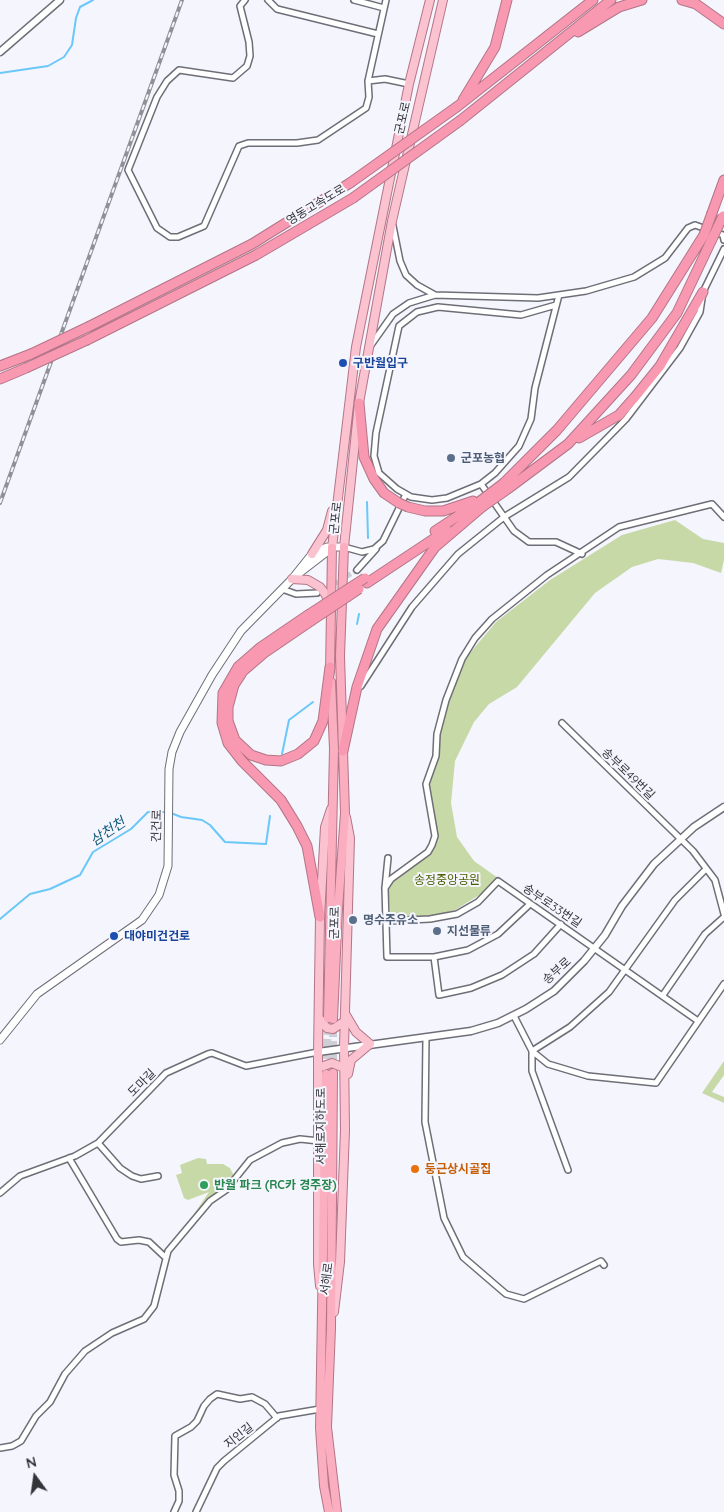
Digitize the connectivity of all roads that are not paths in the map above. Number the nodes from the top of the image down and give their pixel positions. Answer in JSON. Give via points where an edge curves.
{"nodes":[{"id":1,"x":60,"y":0,"type":"edge"},
{"id":2,"x":245,"y":0,"type":"edge"},
{"id":3,"x":268,"y":0,"type":"edge"},
{"id":4,"x":354,"y":0,"type":"edge"},
{"id":5,"x":386,"y":0,"type":"edge"},
{"id":6,"x":430,"y":0,"type":"edge"},
{"id":7,"x":443,"y":0,"type":"edge"},
{"id":8,"x":507,"y":0,"type":"edge"},
{"id":9,"x":593,"y":0,"type":"edge"},
{"id":10,"x":611,"y":0,"type":"edge"},
{"id":11,"x":642,"y":0,"type":"edge"},
{"id":12,"x":682,"y":0,"type":"edge"},
{"id":13,"x":384,"y":8,"type":"junction"},
{"id":14,"x":724,"y":24,"type":"edge"},
{"id":15,"x":378,"y":34,"type":"junction"},
{"id":16,"x":548,"y":50,"type":"junction"},
{"id":17,"x":0,"y":52,"type":"edge"},
{"id":18,"x":368,"y":81,"type":"junction"},
{"id":19,"x":409,"y":84,"type":"junction"},
{"id":20,"x":458,"y":106,"type":"junction"},
{"id":21,"x":724,"y":180,"type":"edge"},
{"id":22,"x":723,"y":215,"type":"edge"},
{"id":23,"x":392,"y":221,"type":"junction"},
{"id":24,"x":708,"y":236,"type":"junction"},
{"id":25,"x":724,"y":240,"type":"edge"},
{"id":26,"x":724,"y":249,"type":"edge"},
{"id":27,"x":704,"y":292,"type":"junction"},
{"id":28,"x":559,"y":295,"type":"junction"},
{"id":29,"x":435,"y":296,"type":"junction"},
{"id":30,"x":556,"y":305,"type":"junction"},
{"id":31,"x":370,"y":348,"type":"junction"},
{"id":32,"x":0,"y":366,"type":"edge"},
{"id":33,"x":0,"y":379,"type":"edge"},
{"id":34,"x":359,"y":403,"type":"junction"},
{"id":35,"x":568,"y":444,"type":"junction"},
{"id":36,"x":481,"y":484,"type":"junction"},
{"id":37,"x":506,"y":486,"type":"junction"},
{"id":38,"x":406,"y":494,"type":"junction"},
{"id":39,"x":488,"y":496,"type":"junction"},
{"id":40,"x":480,"y":504,"type":"junction"},
{"id":41,"x":336,"y":510,"type":"junction"},
{"id":42,"x":504,"y":516,"type":"junction"},
{"id":43,"x":724,"y":517,"type":"edge"},
{"id":44,"x":383,"y":541,"type":"junction"},
{"id":45,"x":344,"y":547,"type":"junction"},
{"id":46,"x":332,"y":548,"type":"junction"},
{"id":47,"x":312,"y":554,"type":"junction"},
{"id":48,"x":582,"y":554,"type":"junction"},
{"id":49,"x":357,"y":570,"type":"tunnel mouth"},
{"id":50,"x":292,"y":579,"type":"junction"},
{"id":51,"x":282,"y":589,"type":"junction"},
{"id":52,"x":317,"y":594,"type":"tunnel mouth"},
{"id":53,"x":330,"y":613,"type":"junction"},
{"id":54,"x":310,"y":618,"type":"junction"},
{"id":55,"x":330,"y":667,"type":"junction"},
{"id":56,"x":355,"y":695,"type":"junction"},
{"id":57,"x":562,"y":723,"type":"dead end"},
{"id":58,"x":343,"y":751,"type":"junction"},
{"id":59,"x":724,"y":807,"type":"edge"},
{"id":60,"x":331,"y":809,"type":"junction"},
{"id":61,"x":345,"y":813,"type":"junction"},
{"id":62,"x":681,"y":839,"type":"junction"},
{"id":63,"x":388,"y":858,"type":"dead end"},
{"id":64,"x":706,"y":869,"type":"junction"},
{"id":65,"x":385,"y":888,"type":"junction"},
{"id":66,"x":530,"y":904,"type":"junction"},
{"id":67,"x":724,"y":916,"type":"edge"},
{"id":68,"x":320,"y":917,"type":"junction"},
{"id":69,"x":387,"y":921,"type":"junction"},
{"id":70,"x":560,"y":924,"type":"junction"},
{"id":71,"x":596,"y":948,"type":"junction"},
{"id":72,"x":434,"y":957,"type":"junction"},
{"id":73,"x":627,"y":970,"type":"junction"},
{"id":74,"x":724,"y":984,"type":"edge"},
{"id":75,"x":663,"y":995,"type":"junction"},
{"id":76,"x":514,"y":1016,"type":"junction"},
{"id":77,"x":345,"y":1017,"type":"junction"},
{"id":78,"x":318,"y":1018,"type":"junction"},
{"id":79,"x":696,"y":1023,"type":"junction"},
{"id":80,"x":426,"y":1038,"type":"junction"},
{"id":81,"x":0,"y":1040,"type":"edge"},
{"id":82,"x":370,"y":1044,"type":"junction"},
{"id":83,"x":344,"y":1047,"type":"junction"},
{"id":84,"x":532,"y":1051,"type":"junction"},
{"id":85,"x":318,"y":1052,"type":"junction"},
{"id":86,"x":318,"y":1068,"type":"junction"},
{"id":87,"x":344,"y":1068,"type":"junction"},
{"id":88,"x":344,"y":1130,"type":"junction"},
{"id":89,"x":319,"y":1141,"type":"junction"},
{"id":90,"x":98,"y":1143,"type":"junction"},
{"id":91,"x":69,"y":1158,"type":"junction"},
{"id":92,"x":568,"y":1170,"type":"dead end"},
{"id":93,"x":158,"y":1176,"type":"dead end"},
{"id":94,"x":0,"y":1193,"type":"edge"},
{"id":95,"x":165,"y":1257,"type":"junction"},
{"id":96,"x":604,"y":1265,"type":"dead end"},
{"id":97,"x":323,"y":1320,"type":"junction"},
{"id":98,"x":331,"y":1328,"type":"junction"},
{"id":99,"x":320,"y":1409,"type":"junction"},
{"id":100,"x":277,"y":1418,"type":"junction"},
{"id":101,"x":0,"y":1448,"type":"edge"},
{"id":102,"x":174,"y":1512,"type":"edge"},
{"id":103,"x":196,"y":1512,"type":"edge"},
{"id":104,"x":329,"y":1512,"type":"edge"},
{"id":105,"x":337,"y":1512,"type":"edge"}],
"edges":[{"from":1,"to":17,"type":"street"},
{"from":2,"to":18,"type":"street","via":[[240,6],[249,42],[247,66],[233,78],[179,70],[167,81],[157,98],[128,170],[161,232],[178,237],[204,226],[238,146],[318,140],[366,108],[370,97]]},
{"from":3,"to":15,"type":"street","via":[[277,9]]},
{"from":4,"to":13,"type":"street"},
{"from":5,"to":13,"type":"street"},
{"from":6,"to":19,"type":"main road","name":"군포로"},
{"from":7,"to":23,"type":"main road","name":"군포로"},
{"from":8,"to":20,"type":"highway","via":[[495,47]]},
{"from":9,"to":20,"type":"highway","name":"영동고속도로"},
{"from":10,"to":16,"type":"highway","name":"영동고속도로"},
{"from":11,"to":16,"type":"highway","via":[[619,7]]},
{"from":12,"to":14,"type":"highway","via":[[696,4]]},
{"from":13,"to":15,"type":"street"},
{"from":15,"to":18,"type":"street"},
{"from":16,"to":33,"type":"highway","name":"영동고속도로","bridge":true,"via":[[461,120],[353,198],[256,255],[87,340]]},
{"from":18,"to":19,"type":"street","name":"군포로","via":[[385,79]]},
{"from":19,"to":41,"type":"main road","name":"군포로","via":[[356,347]]},
{"from":20,"to":32,"type":"highway","name":"영동고속도로","bridge":true,"via":[[350,183],[252,244],[90,326]]},
{"from":21,"to":24,"type":"highway","bridge":true},
{"from":22,"to":24,"type":"highway","bridge":true},
{"from":23,"to":29,"type":"street","via":[[406,275]]},
{"from":23,"to":31,"type":"main road","name":"군포로"},
{"from":24,"to":35,"type":"highway","via":[[677,314],[630,375]]},
{"from":24,"to":37,"type":"highway","via":[[652,318]]},
{"from":25,"to":28,"type":"street","via":[[723,235],[696,224],[688,228],[665,258],[634,277]]},
{"from":26,"to":27,"type":"street"},
{"from":27,"to":35,"type":"highway","via":[[660,366],[635,397],[618,415]]},
{"from":27,"to":42,"type":"street","via":[[700,312],[680,348],[626,419],[569,477]]},
{"from":28,"to":29,"type":"street","via":[[538,298]]},
{"from":28,"to":30,"type":"street"},
{"from":29,"to":31,"type":"street","via":[[410,303],[393,314]]},
{"from":30,"to":36,"type":"street","via":[[535,388],[531,420],[519,446]]},
{"from":30,"to":38,"type":"street","via":[[521,314],[438,307],[417,312],[399,326],[374,456],[380,472]]},
{"from":31,"to":34,"type":"main road","name":"군포로"},
{"from":34,"to":39,"type":"highway","bridge":true,"via":[[364,457],[384,493],[408,507],[425,511],[443,511]]},
{"from":34,"to":45,"type":"main road","name":"군포로"},
{"from":35,"to":37,"type":"highway"},
{"from":36,"to":38,"type":"street","via":[[447,498],[432,500]]},
{"from":36,"to":42,"type":"street"},
{"from":37,"to":39,"type":"highway","bridge":true},
{"from":37,"to":40,"type":"highway","bridge":true},
{"from":38,"to":44,"type":"street"},
{"from":39,"to":40,"type":"highway","bridge":true},
{"from":40,"to":54,"type":"highway","bridge":true},
{"from":40,"to":56,"type":"highway","via":[[435,547],[377,629]]},
{"from":41,"to":46,"type":"main road","name":"군포로"},
{"from":41,"to":47,"type":"main road","via":[[332,511],[327,530]]},
{"from":42,"to":48,"type":"street","via":[[514,532],[529,542],[556,542]]},
{"from":42,"to":56,"type":"street","via":[[458,554],[412,607]]},
{"from":43,"to":48,"type":"street","via":[[712,504],[619,528]]},
{"from":44,"to":45,"type":"street","via":[[374,549],[362,552]]},
{"from":44,"to":49,"type":"street"},
{"from":45,"to":46,"type":"main road"},
{"from":45,"to":58,"type":"highway","name":"군포로","via":[[340,613]]},
{"from":46,"to":47,"type":"main road"},
{"from":46,"to":50,"type":"main road","name":"건건로"},
{"from":46,"to":53,"type":"highway","name":"군포로"},
{"from":47,"to":50,"type":"main road","name":"건건로"},
{"from":48,"to":65,"type":"street","via":[[547,575],[492,618],[462,659],[446,700],[437,734],[436,756],[426,784],[435,836],[432,845],[428,852],[391,879]]},
{"from":50,"to":51,"type":"main road","name":"건건로"},
{"from":50,"to":53,"type":"main road","via":[[308,580],[320,587],[326,595]]},
{"from":51,"to":52,"type":"street","via":[[296,594]]},
{"from":51,"to":81,"type":"main road","name":"건건로","via":[[241,631],[212,675],[172,752],[168,866],[160,895],[142,920],[37,994]]},
{"from":53,"to":55,"type":"highway","name":"군포로"},
{"from":54,"to":55,"type":"highway","via":[[242,671],[229,701],[228,721],[236,740],[251,755],[266,760],[281,762],[298,754],[314,741],[323,721]]},
{"from":54,"to":68,"type":"highway","via":[[261,647],[238,667],[223,692],[222,723],[228,743],[281,800],[298,826],[307,846]]},
{"from":55,"to":60,"type":"highway","name":"군포로","via":[[334,749]]},
{"from":56,"to":58,"type":"highway"},
{"from":57,"to":62,"type":"street","name":"송부로49번길"},
{"from":58,"to":61,"type":"highway","name":"군포로"},
{"from":59,"to":62,"type":"street","name":"송부로"},
{"from":60,"to":61,"type":"highway","via":[[330,1019]]},
{"from":60,"to":68,"type":"main road","name":"군포로","via":[[325,827]]},
{"from":61,"to":77,"type":"main road","name":"군포로","via":[[350,838]]},
{"from":62,"to":64,"type":"street","name":"송부로49번길"},
{"from":62,"to":71,"type":"street","name":"송부로","via":[[643,878]]},
{"from":63,"to":65,"type":"street"},
{"from":64,"to":67,"type":"street","name":"송부로49번길","via":[[716,880]]},
{"from":64,"to":73,"type":"street","via":[[674,900]]},
{"from":65,"to":69,"type":"street"},
{"from":66,"to":69,"type":"street","name":"송부로33번길","via":[[498,881],[478,902],[457,914]]},
{"from":66,"to":70,"type":"street","name":"송부로33번길"},
{"from":66,"to":72,"type":"street","via":[[504,929],[484,942],[454,954]]},
{"from":67,"to":75,"type":"street","via":[[705,934]]},
{"from":68,"to":78,"type":"main road","name":"군포로"},
{"from":69,"to":72,"type":"street","via":[[387,957]]},
{"from":70,"to":71,"type":"street","name":"송부로33번길"},
{"from":70,"to":72,"type":"street","via":[[534,954],[502,975],[471,988],[439,995]]},
{"from":71,"to":73,"type":"street","name":"송부로33번길"},
{"from":71,"to":76,"type":"street","name":"송부로","via":[[554,991]]},
{"from":73,"to":75,"type":"street","name":"송부로33번길"},
{"from":73,"to":84,"type":"street","via":[[588,1013]]},
{"from":74,"to":79,"type":"street"},
{"from":75,"to":79,"type":"street","name":"송부로33번길"},
{"from":76,"to":80,"type":"street","name":"송부로","via":[[471,1031]]},
{"from":76,"to":84,"type":"street"},
{"from":77,"to":78,"type":"main road","via":[[333,1029],[327,1028]]},
{"from":77,"to":82,"type":"main road"},
{"from":77,"to":83,"type":"main road","name":"군포로"},
{"from":78,"to":85,"type":"main road","name":"군포로"},
{"from":79,"to":84,"type":"street","via":[[656,1083],[588,1076],[548,1064]]},
{"from":80,"to":82,"type":"street","name":"송부로"},
{"from":80,"to":96,"type":"street","via":[[425,1122],[444,1218],[463,1257],[506,1294],[524,1300],[601,1261]]},
{"from":82,"to":83,"type":"street","name":"송부로"},
{"from":82,"to":88,"type":"main road","via":[[354,1056],[348,1068],[348,1112]]},
{"from":83,"to":85,"type":"street","name":"송부로"},
{"from":83,"to":87,"type":"main road","name":"서해로"},
{"from":84,"to":92,"type":"street","via":[[532,1071]]},
{"from":85,"to":86,"type":"main road","name":"서해로"},
{"from":85,"to":90,"type":"street","name":"도마길","via":[[246,1066],[208,1054],[166,1073]]},
{"from":86,"to":87,"type":"main road","via":[[332,1063]]},
{"from":86,"to":89,"type":"main road","name":"서해로"},
{"from":87,"to":88,"type":"main road","name":"서해로"},
{"from":88,"to":98,"type":"main road","name":"서해로","via":[[340,1262]]},
{"from":89,"to":95,"type":"street","via":[[300,1139],[282,1143],[250,1160],[226,1190],[210,1200]]},
{"from":89,"to":97,"type":"main road","name":"서해로","via":[[318,1264]]},
{"from":90,"to":91,"type":"street","name":"도마길"},
{"from":90,"to":93,"type":"street","via":[[120,1168],[132,1176],[141,1179]]},
{"from":91,"to":94,"type":"street","name":"도마길","via":[[20,1176]]},
{"from":91,"to":95,"type":"street","via":[[117,1239],[120,1242],[148,1242]]},
{"from":95,"to":101,"type":"street","via":[[154,1306],[144,1319],[112,1333],[85,1351],[21,1441]]},
{"from":97,"to":98,"type":"highway","name":"서해로지하도로","via":[[330,1074]]},
{"from":97,"to":99,"type":"highway","name":"서해로"},
{"from":98,"to":105,"type":"highway","name":"서해로","via":[[327,1428]]},
{"from":99,"to":100,"type":"street","name":"지인길"},
{"from":99,"to":104,"type":"highway","name":"서해로","via":[[324,1486]]},
{"from":100,"to":102,"type":"street","via":[[265,1404],[252,1397],[240,1399],[217,1394],[210,1399],[191,1428],[176,1436],[174,1475],[180,1491]]},
{"from":100,"to":103,"type":"street","name":"지인길","via":[[217,1468]]}]}
